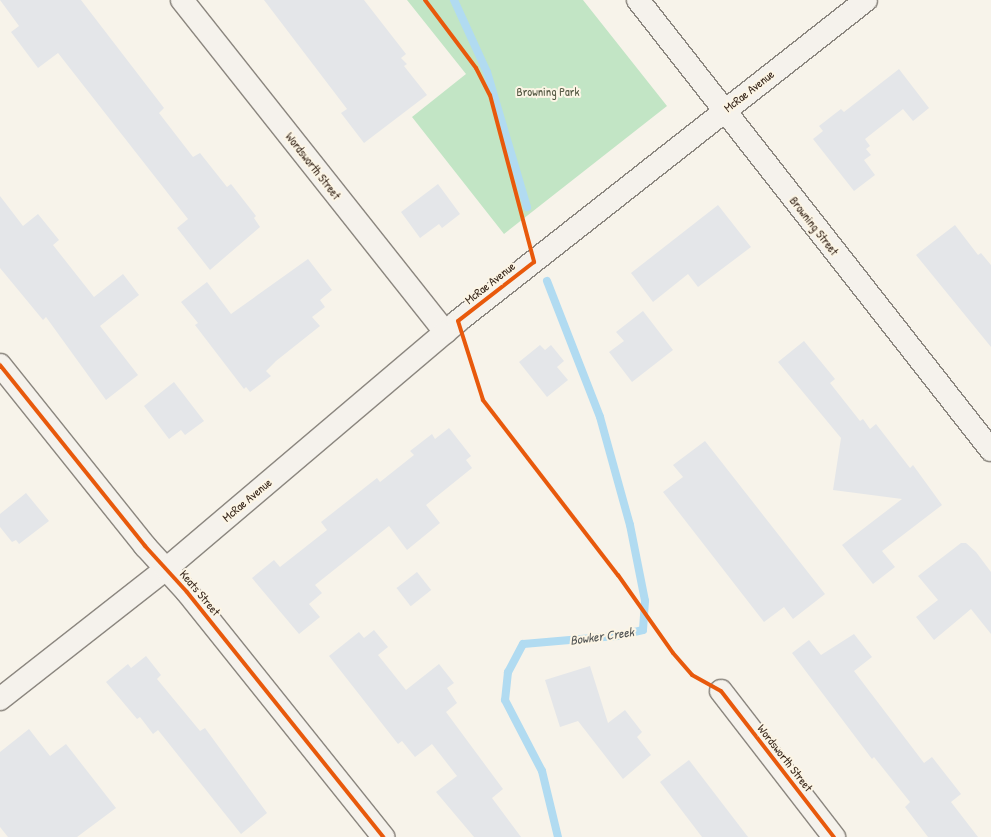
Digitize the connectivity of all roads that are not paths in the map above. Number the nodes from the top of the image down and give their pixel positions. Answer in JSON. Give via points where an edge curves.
{"nodes":[{"id":1,"x":182,"y":0,"type":"edge"},
{"id":2,"x":638,"y":0,"type":"edge"},
{"id":3,"x":866,"y":0,"type":"edge"},
{"id":4,"x":724,"y":111,"type":"junction"},
{"id":5,"x":445,"y":332,"type":"junction"},
{"id":6,"x":0,"y":365,"type":"edge"},
{"id":7,"x":991,"y":450,"type":"edge"},
{"id":8,"x":166,"y":569,"type":"junction"},
{"id":9,"x":721,"y":691,"type":"dead end"},
{"id":10,"x":0,"y":699,"type":"edge"},
{"id":11,"x":383,"y":837,"type":"edge"},
{"id":12,"x":834,"y":837,"type":"edge"}],
"edges":[{"from":1,"to":5,"type":"street","name":"Wordsworth Street"},
{"from":2,"to":4,"type":"street","name":"Browning Street"},
{"from":3,"to":4,"type":"street","name":"McRae Avenue"},
{"from":4,"to":5,"type":"street","name":"McRae Avenue"},
{"from":4,"to":7,"type":"street","name":"Browning Street"},
{"from":5,"to":8,"type":"street","name":"McRae Avenue"},
{"from":6,"to":8,"type":"street","name":"Keats Street"},
{"from":8,"to":10,"type":"street","name":"McRae Avenue"},
{"from":8,"to":11,"type":"street","name":"Keats Street"},
{"from":9,"to":12,"type":"street","name":"Wordsworth Street"}]}
